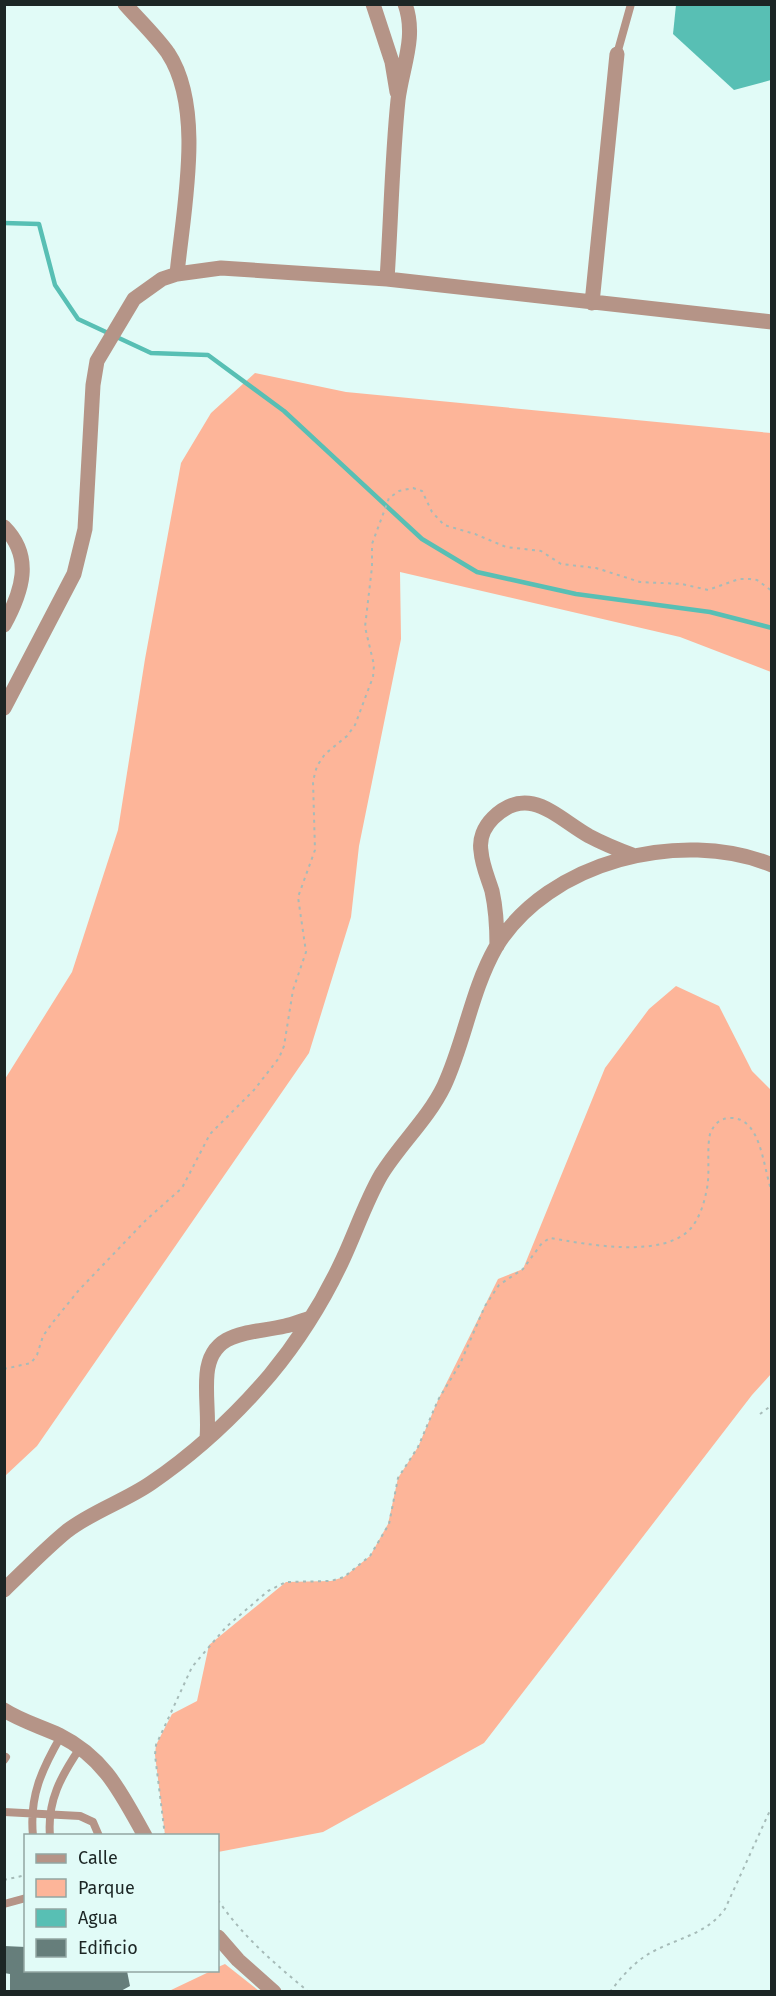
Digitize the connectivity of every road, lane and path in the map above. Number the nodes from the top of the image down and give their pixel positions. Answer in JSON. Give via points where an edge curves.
{"nodes":[{"id":1,"x":125,"y":4,"type":"edge"},
{"id":2,"x":373,"y":4,"type":"edge"},
{"id":3,"x":405,"y":4,"type":"edge"},
{"id":4,"x":631,"y":4,"type":"edge"},
{"id":5,"x":617,"y":54,"type":"joint"},
{"id":6,"x":398,"y":98,"type":"junction"},
{"id":7,"x":177,"y":274,"type":"junction"},
{"id":8,"x":387,"y":279,"type":"junction"},
{"id":9,"x":592,"y":303,"type":"junction"},
{"id":10,"x":771,"y":322,"type":"edge"},
{"id":11,"x":4,"y":527,"type":"edge"},
{"id":12,"x":771,"y":591,"type":"edge"},
{"id":13,"x":4,"y":625,"type":"edge"},
{"id":14,"x":4,"y":708,"type":"edge"},
{"id":15,"x":635,"y":856,"type":"junction"},
{"id":16,"x":771,"y":865,"type":"edge"},
{"id":17,"x":497,"y":946,"type":"junction"},
{"id":18,"x":771,"y":1192,"type":"edge"},
{"id":19,"x":311,"y":1318,"type":"junction"},
{"id":20,"x":4,"y":1369,"type":"edge"},
{"id":21,"x":771,"y":1406,"type":"edge"},
{"id":22,"x":760,"y":1414,"type":"dead end"},
{"id":23,"x":207,"y":1438,"type":"junction"},
{"id":24,"x":4,"y":1590,"type":"edge"},
{"id":25,"x":4,"y":1710,"type":"edge"},
{"id":26,"x":61,"y":1736,"type":"junction"},
{"id":27,"x":80,"y":1748,"type":"junction"},
{"id":28,"x":771,"y":1806,"type":"edge"},
{"id":29,"x":4,"y":1812,"type":"edge"},
{"id":30,"x":31,"y":1813,"type":"junction"},
{"id":31,"x":49,"y":1813,"type":"junction"},
{"id":32,"x":33,"y":1834,"type":"edge"},
{"id":33,"x":50,"y":1834,"type":"edge"},
{"id":34,"x":98,"y":1834,"type":"edge"},
{"id":35,"x":144,"y":1834,"type":"edge"},
{"id":36,"x":165,"y":1834,"type":"edge"},
{"id":37,"x":24,"y":1875,"type":"edge"},
{"id":38,"x":4,"y":1880,"type":"edge"},
{"id":39,"x":24,"y":1899,"type":"edge"},
{"id":40,"x":219,"y":1902,"type":"edge"},
{"id":41,"x":4,"y":1904,"type":"edge"},
{"id":42,"x":219,"y":1938,"type":"edge"},
{"id":43,"x":274,"y":1992,"type":"edge"},
{"id":44,"x":309,"y":1992,"type":"edge"},
{"id":45,"x":610,"y":1992,"type":"edge"}],
"edges":[{"from":1,"to":7,"type":"street","via":[[168,53],[188,111]]},
{"from":2,"to":6,"type":"street","via":[[392,62]]},
{"from":3,"to":6,"type":"street","via":[[410,31]]},
{"from":4,"to":5,"type":"lane"},
{"from":5,"to":9,"type":"street"},
{"from":6,"to":8,"type":"street"},
{"from":7,"to":8,"type":"street","via":[[221,268]]},
{"from":7,"to":14,"type":"street","via":[[147,288],[121,318],[103,351],[94,379],[86,529],[81,552],[69,584]]},
{"from":8,"to":9,"type":"street"},
{"from":9,"to":10,"type":"street"},
{"from":11,"to":13,"type":"street","via":[[17,544],[23,568],[22,583]]},
{"from":12,"to":20,"type":"path","via":[[750,579],[708,590],[640,582],[596,568],[561,564],[542,551],[506,547],[444,525],[432,512],[422,491],[413,488],[389,498],[372,544],[364,627],[374,665],[373,677],[355,725],[325,754],[313,781],[315,850],[298,897],[306,951],[293,990],[284,1047],[268,1075],[210,1134],[182,1188],[79,1290],[43,1336],[31,1363]]},
{"from":15,"to":16,"type":"street","via":[[705,849],[740,854]]},
{"from":15,"to":17,"type":"street","via":[[589,870],[564,885],[512,924]]},
{"from":15,"to":17,"type":"street","via":[[588,836],[543,807],[506,807],[490,820],[480,843],[495,908]]},
{"from":17,"to":19,"type":"street","via":[[475,994],[443,1088],[382,1174],[330,1287]]},
{"from":18,"to":36,"type":"path","via":[[755,1133],[740,1118],[725,1118],[714,1125],[710,1134],[706,1192],[692,1228],[677,1237],[641,1247],[550,1238],[523,1269],[499,1285],[438,1400],[418,1448],[398,1478],[388,1524],[370,1556],[345,1577],[286,1582],[268,1591],[226,1627],[192,1667],[156,1744]]},
{"from":19,"to":23,"type":"street","via":[[270,1374]]},
{"from":19,"to":23,"type":"street","via":[[234,1335],[216,1350],[209,1360],[207,1376]]},
{"from":21,"to":22,"type":"path"},
{"from":23,"to":24,"type":"street","via":[[150,1484],[68,1530]]},
{"from":25,"to":26,"type":"street"},
{"from":26,"to":27,"type":"street"},
{"from":26,"to":30,"type":"lane","via":[[42,1769]]},
{"from":27,"to":31,"type":"lane","via":[[64,1771]]},
{"from":27,"to":35,"type":"street","via":[[115,1780]]},
{"from":28,"to":45,"type":"path","via":[[716,1922],[652,1952],[630,1968]]},
{"from":29,"to":30,"type":"lane"},
{"from":30,"to":31,"type":"lane"},
{"from":30,"to":32,"type":"lane"},
{"from":31,"to":33,"type":"lane"},
{"from":31,"to":34,"type":"lane","via":[[88,1818]]},
{"from":37,"to":38,"type":"path"},
{"from":39,"to":41,"type":"lane"},
{"from":40,"to":44,"type":"path","via":[[230,1918]]},
{"from":42,"to":43,"type":"street"}]}
